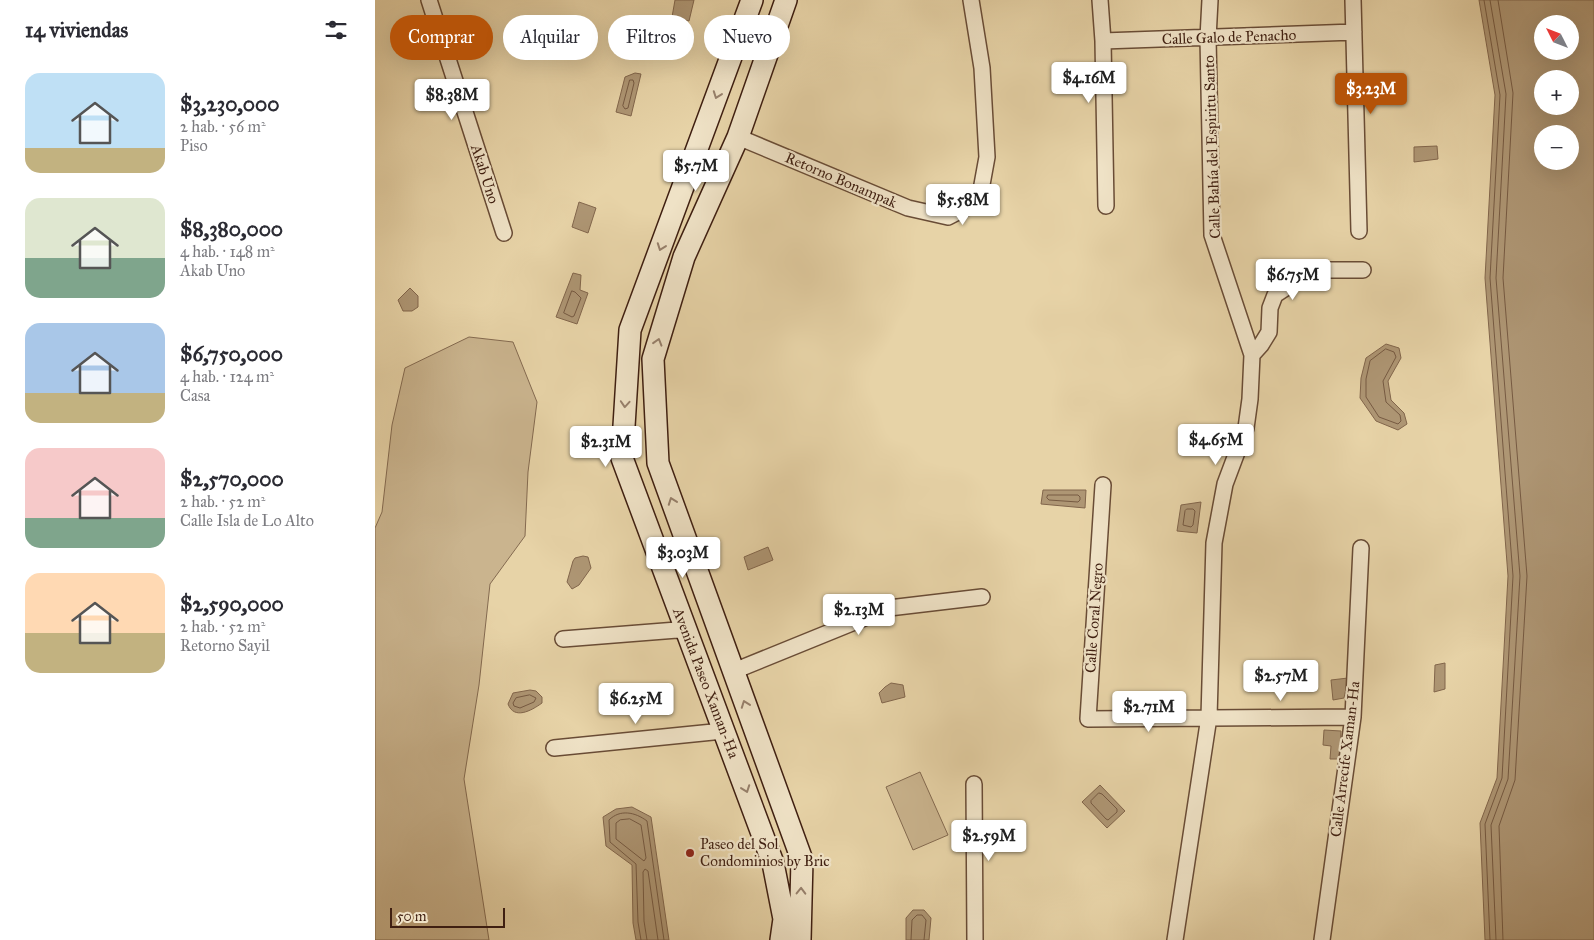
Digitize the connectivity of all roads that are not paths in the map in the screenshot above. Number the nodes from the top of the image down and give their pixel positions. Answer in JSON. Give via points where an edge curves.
{"nodes":[{"id":1,"x":429,"y":0,"type":"edge"},
{"id":2,"x":752,"y":0,"type":"edge"},
{"id":3,"x":785,"y":0,"type":"edge"},
{"id":4,"x":971,"y":0,"type":"edge"},
{"id":5,"x":1100,"y":0,"type":"edge"},
{"id":6,"x":1210,"y":0,"type":"edge"},
{"id":7,"x":1353,"y":0,"type":"edge"},
{"id":8,"x":1354,"y":32,"type":"junction"},
{"id":9,"x":1208,"y":38,"type":"junction"},
{"id":10,"x":1103,"y":41,"type":"junction"},
{"id":11,"x":728,"y":66,"type":"junction"},
{"id":12,"x":759,"y":75,"type":"junction"},
{"id":13,"x":738,"y":138,"type":"junction"},
{"id":14,"x":677,"y":204,"type":"junction"},
{"id":15,"x":1106,"y":206,"type":"dead end"},
{"id":16,"x":704,"y":214,"type":"junction"},
{"id":17,"x":1359,"y":231,"type":"dead end"},
{"id":18,"x":504,"y":233,"type":"dead end"},
{"id":19,"x":1363,"y":270,"type":"dead end"},
{"id":20,"x":1252,"y":355,"type":"junction"},
{"id":21,"x":1103,"y":485,"type":"dead end"},
{"id":22,"x":1361,"y":548,"type":"dead end"},
{"id":23,"x":704,"y":590,"type":"junction"},
{"id":24,"x":983,"y":597,"type":"dead end"},
{"id":25,"x":676,"y":602,"type":"junction"},
{"id":26,"x":687,"y":632,"type":"junction"},
{"id":27,"x":563,"y":639,"type":"dead end"},
{"id":28,"x":734,"y":672,"type":"junction"},
{"id":29,"x":1209,"y":717,"type":"junction"},
{"id":30,"x":1353,"y":717,"type":"junction"},
{"id":31,"x":757,"y":736,"type":"junction"},
{"id":32,"x":727,"y":739,"type":"junction"},
{"id":33,"x":553,"y":748,"type":"dead end"},
{"id":34,"x":974,"y":784,"type":"dead end"},
{"id":35,"x":781,"y":940,"type":"edge"},
{"id":36,"x":800,"y":940,"type":"edge"},
{"id":37,"x":975,"y":940,"type":"edge"},
{"id":38,"x":1175,"y":940,"type":"edge"},
{"id":39,"x":1322,"y":940,"type":"edge"}],
"edges":[{"from":1,"to":18,"type":"street","name":"Akab Uno"},
{"from":2,"to":11,"type":"main road","name":"Avenida Paseo Xaman-Ha"},
{"from":3,"to":12,"type":"main road","name":"Avenida Paseo Xaman-Ha"},
{"from":4,"to":13,"type":"street","name":"Retorno Bonampak","via":[[981,68],[987,157],[979,201],[948,218],[907,208]]},
{"from":5,"to":10,"type":"street"},
{"from":6,"to":9,"type":"street","name":"Calle Bahía del Espiritu Santo"},
{"from":7,"to":8,"type":"street"},
{"from":8,"to":9,"type":"street","name":"Calle Galo de Penacho"},
{"from":8,"to":17,"type":"street"},
{"from":9,"to":10,"type":"street","name":"Calle Galo de Penacho"},
{"from":9,"to":20,"type":"street","name":"Calle Bahía del Espiritu Santo","via":[[1212,235]]},
{"from":10,"to":15,"type":"street"},
{"from":11,"to":12,"type":"main road"},
{"from":11,"to":14,"type":"main road","name":"Avenida Paseo Xaman-Ha","one_way":true},
{"from":12,"to":13,"type":"main road","name":"Avenida Paseo Xaman-Ha"},
{"from":13,"to":16,"type":"main road","name":"Avenida Paseo Xaman-Ha"},
{"from":14,"to":16,"type":"main road"},
{"from":14,"to":25,"type":"main road","name":"Avenida Paseo Xaman-Ha","one_way":true,"via":[[630,330],[622,458]]},
{"from":23,"to":16,"type":"main road","name":"Avenida Paseo Xaman-Ha","one_way":true,"via":[[658,464],[653,360],[684,257]]},
{"from":19,"to":20,"type":"street","via":[[1318,270],[1275,295],[1270,308],[1269,332]]},
{"from":20,"to":29,"type":"street","name":"Calle Bahía del Espiritu Santo","via":[[1246,428],[1225,484],[1214,542]]},
{"from":21,"to":29,"type":"street","name":"Calle Coral Negro","via":[[1087,719]]},
{"from":22,"to":30,"type":"street","name":"Calle Arrecife Xaman-Ha"},
{"from":23,"to":25,"type":"main road"},
{"from":23,"to":28,"type":"main road","name":"Avenida Paseo Xaman-Ha"},
{"from":24,"to":28,"type":"street","via":[[889,608]]},
{"from":25,"to":26,"type":"main road","name":"Avenida Paseo Xaman-Ha"},
{"from":26,"to":27,"type":"street","via":[[677,630]]},
{"from":26,"to":32,"type":"main road","name":"Avenida Paseo Xaman-Ha"},
{"from":31,"to":28,"type":"main road","name":"Avenida Paseo Xaman-Ha","one_way":true},
{"from":29,"to":30,"type":"street"},
{"from":29,"to":38,"type":"street","name":"Calle Bahía del Espiritu Santo"},
{"from":30,"to":39,"type":"street","name":"Calle Arrecife Xaman-Ha"},
{"from":31,"to":32,"type":"main road"},
{"from":36,"to":31,"type":"main road","name":"Avenida Paseo Xaman-Ha","one_way":true,"via":[[802,860]]},
{"from":32,"to":33,"type":"street"},
{"from":32,"to":35,"type":"main road","name":"Avenida Paseo Xaman-Ha","one_way":true,"via":[[773,863],[784,919]]},
{"from":34,"to":37,"type":"street"}]}
